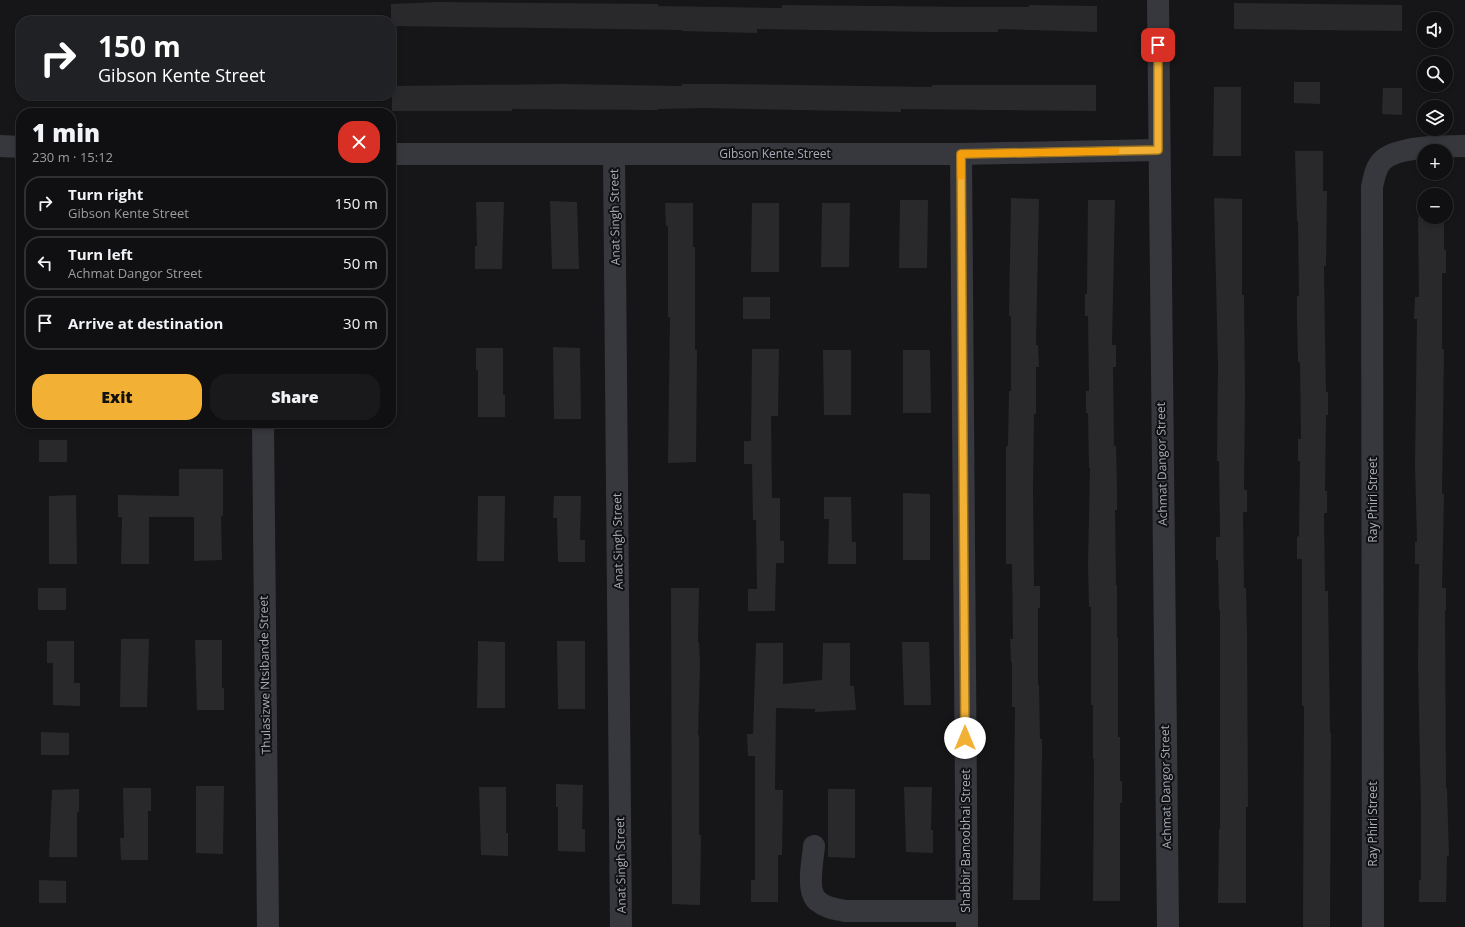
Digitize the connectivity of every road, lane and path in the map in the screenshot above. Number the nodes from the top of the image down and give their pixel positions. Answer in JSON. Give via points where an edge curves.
{"nodes":[{"id":1,"x":1158,"y":0,"type":"edge"},
{"id":2,"x":0,"y":146,"type":"edge"},
{"id":3,"x":1465,"y":146,"type":"edge"},
{"id":4,"x":16,"y":147,"type":"edge"},
{"id":5,"x":1158,"y":150,"type":"junction"},
{"id":6,"x":396,"y":154,"type":"edge"},
{"id":7,"x":614,"y":154,"type":"junction"},
{"id":8,"x":961,"y":154,"type":"junction"},
{"id":9,"x":263,"y":428,"type":"edge"},
{"id":10,"x":814,"y":846,"type":"dead end"},
{"id":11,"x":967,"y":919,"type":"edge"},
{"id":12,"x":268,"y":927,"type":"edge"},
{"id":13,"x":621,"y":927,"type":"edge"},
{"id":14,"x":1168,"y":927,"type":"edge"},
{"id":15,"x":1373,"y":927,"type":"edge"}],
"edges":[{"from":1,"to":5,"type":"street","name":"Achmat Dangor Street"},
{"from":2,"to":4,"type":"street"},
{"from":3,"to":15,"type":"street","name":"Ray Phiri Street","via":[[1402,151],[1382,161],[1372,187]]},
{"from":5,"to":8,"type":"street","name":"Gibson Kente Street"},
{"from":5,"to":14,"type":"street","name":"Achmat Dangor Street"},
{"from":6,"to":7,"type":"street","name":"Gibson Kente Street"},
{"from":7,"to":8,"type":"street","name":"Gibson Kente Street"},
{"from":7,"to":13,"type":"street","name":"Anat Singh Street"},
{"from":8,"to":11,"type":"street","name":"Shabbir Banoobhai Street"},
{"from":9,"to":12,"type":"street","name":"Thulasizwe Ntsibande Street"},
{"from":10,"to":11,"type":"street","via":[[810,890],[817,902],[845,911]]}]}
